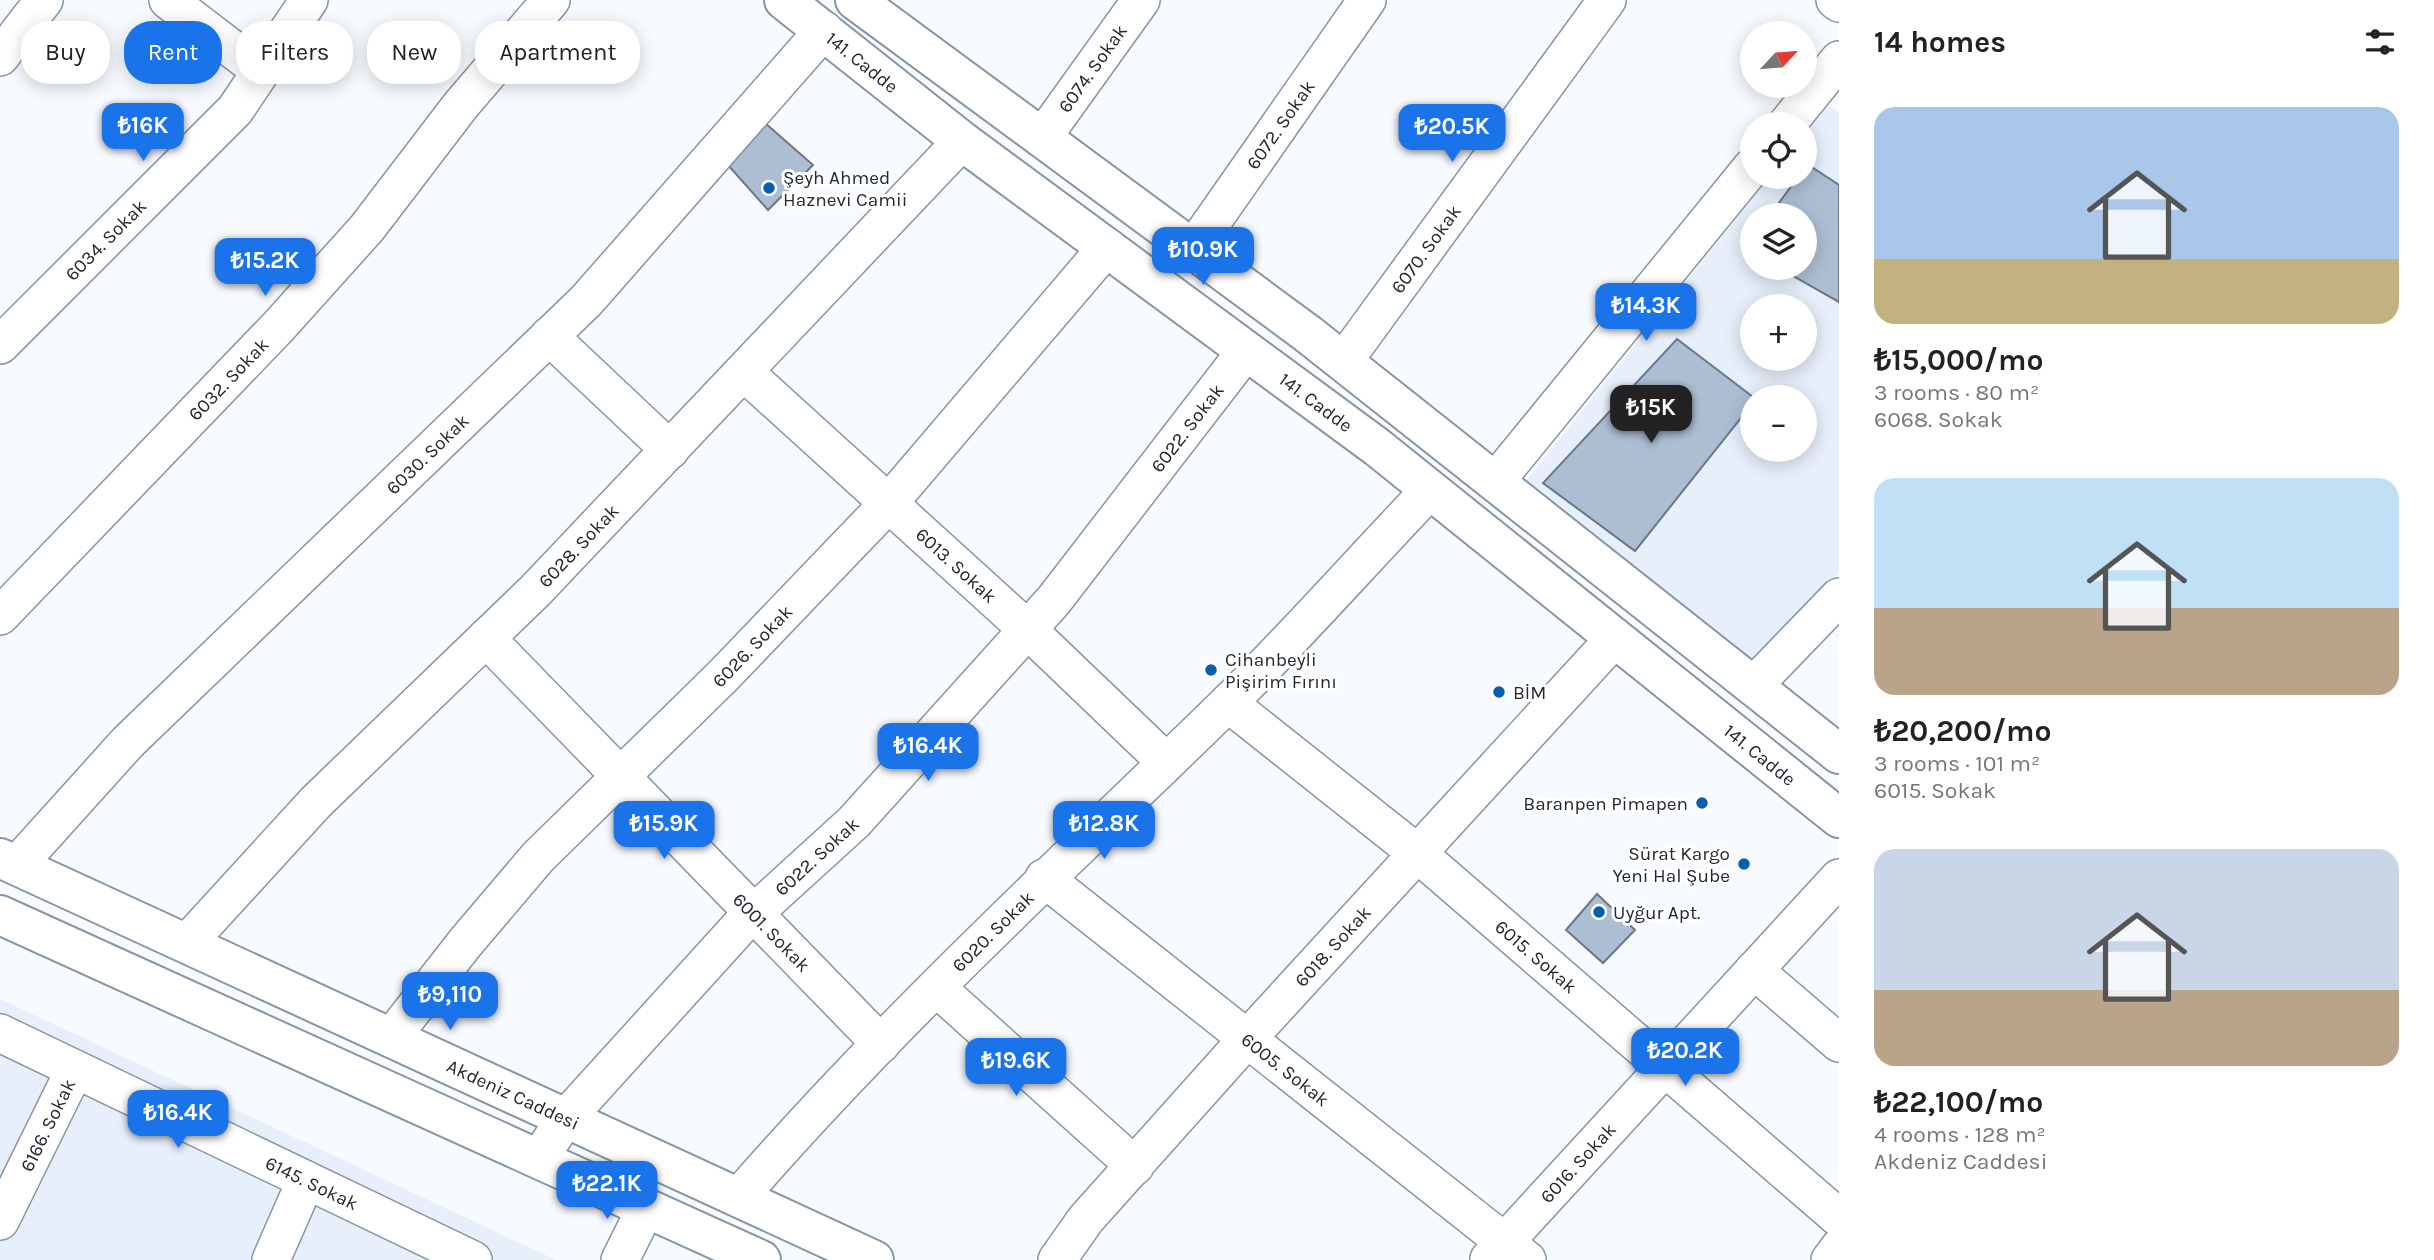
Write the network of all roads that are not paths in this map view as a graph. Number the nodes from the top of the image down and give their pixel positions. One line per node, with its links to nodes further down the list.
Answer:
1 (44, 0): 13 (street)
2 (168, 0): 12 (street)
3 (309, 0): 10 (street, 6034. Sokak)
4 (551, 0): 34 (street, 6032. Sokak)
5 (784, 0): 11 (street, 141. Cadde)
6 (855, 0): 17 (street)
7 (1141, 0): 17 (street, 6074. Sokak)
8 (1367, 0): 21 (street, 6072. Sokak)
9 (1607, 0): 27 (street, 6070. Sokak)
10 (295, 21)
11 (824, 30): 18 (street, 141. Cadde); 24 (street, 6030. Sokak)
12 (236, 52)
13 (0, 57)
14 (1839, 60): 16 (street)
15 (252, 84): 25 (street, 6034. Sokak)
16 (1797, 112)
17 (1042, 138): 21 (street)
18 (962, 141): 20 (street, 141. Cadde); 28 (street, 6028. Sokak)
19 (1740, 182): 30 (street)
20 (1107, 247): 22 (street, 141. Cadde); 32 (street, 6026. Sokak)
21 (1194, 249): 22 (street); 23 (street)
22 (1165, 290): 26 (street, 141. Cadde)
23 (1277, 311): 26 (street); 27 (street)
24 (549, 336): 29 (street); 45 (street, 6030. Sokak)
25 (0, 345)
26 (1246, 351): 31 (street, 141. Cadde); 35 (street, 6022. Sokak)
27 (1343, 362): 30 (street)
28 (744, 372): 29 (street, 6028. Sokak); 32 (street, 6013. Sokak)
29 (670, 450): 36 (street, 6028. Sokak)
30 (1495, 482): 38 (street)
31 (1430, 490): 37 (street, 141. Cadde); 39 (street, 6020. Sokak)
32 (887, 505): 35 (street, 6013. Sokak); 42 (street, 6026. Sokak)
33 (1839, 597): 38 (street)
34 (0, 616)
35 (1027, 629): 41 (street, 6013. Sokak); 48 (street, 6022. Sokak)
36 (486, 638): 42 (street, 6001. Sokak); 50 (street, 6028. Sokak)
37 (1615, 638): 43 (street, 141. Cadde); 44 (street, 6018. Sokak)
38 (1753, 685): 40 (street)
39 (1228, 703): 41 (street, 6020. Sokak); 44 (street, 6015. Sokak)
40 (1839, 754)
41 (1166, 762): 46 (street, 6020. Sokak)
42 (622, 775): 48 (street, 6001. Sokak); 54 (street, 6026. Sokak)
43 (1839, 818)
44 (1417, 853): 55 (street, 6018. Sokak); 58 (street, 6015. Sokak)
45 (8, 862): 50 (street, Akdeniz Caddesi)
46 (1044, 878): 52 (street, 6020. Sokak); 55 (street, 6005. Sokak)
47 (1839, 878): 51 (street, 6016. Sokak)
48 (754, 913): 57 (street, 6001. Sokak); 60 (street, 6022. Sokak)
49 (0, 915): 61 (street)
50 (187, 943): 54 (street, Akdeniz Caddesi)
51 (1754, 970): 56 (street); 58 (street, 6016. Sokak)
52 (937, 988): 57 (street, 6020. Sokak); 62 (street)
53 (0, 1033): 59 (street, 6145. Sokak)
54 (391, 1038): 60 (street, Akdeniz Caddesi)
55 (1247, 1039): 62 (street, 6018. Sokak); 69 (street, 6005. Sokak)
56 (1839, 1043)
57 (881, 1044): 64 (street, 6020. Sokak)
58 (1664, 1068): 66 (street, 6015. Sokak); 69 (street, 6016. Sokak)
59 (75, 1069): 63 (street, 6145. Sokak); 67 (street, 6166. Sokak)
60 (566, 1118): 61 (street, 6022. Sokak); 64 (street, Akdeniz Caddesi)
61 (539, 1158): 65 (street)
62 (1135, 1166): 75 (street, 6018. Sokak)
63 (306, 1180): 70 (street); 71 (street, 6145. Sokak)
64 (738, 1198): 74 (street, Akdeniz Caddesi)
65 (646, 1208): 72 (street); 73 (street)
66 (1839, 1218)
67 (0, 1221)
68 (1839, 1248): 76 (street)
69 (1506, 1254)
70 (271, 1260)
71 (473, 1260)
72 (620, 1260)
73 (761, 1260)
74 (874, 1260)
75 (1057, 1260)
76 (1830, 1260)

